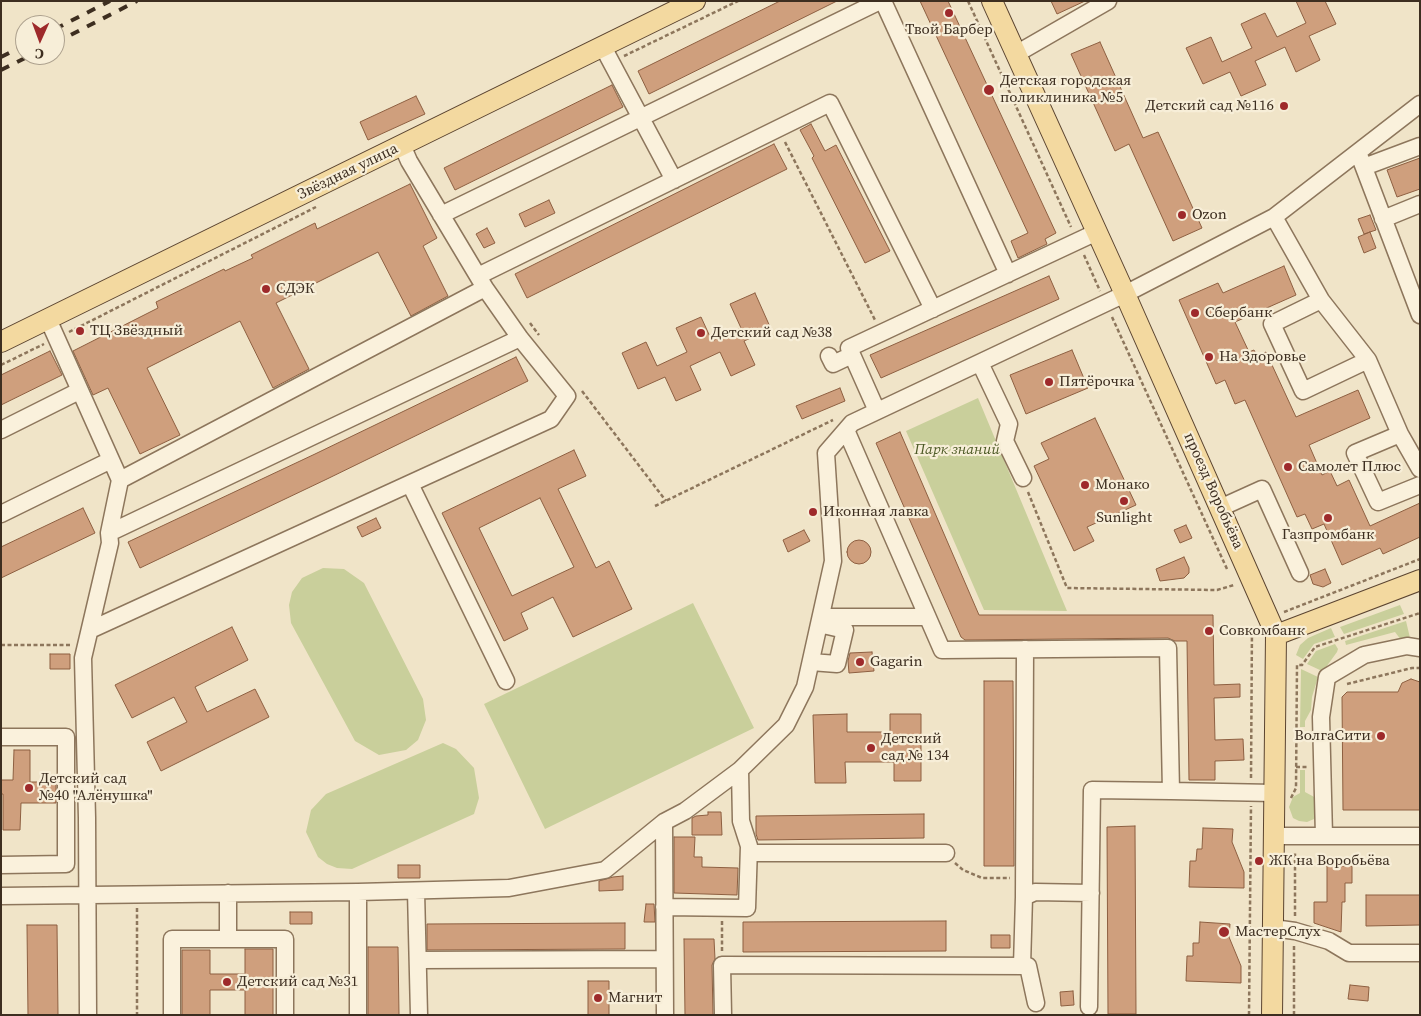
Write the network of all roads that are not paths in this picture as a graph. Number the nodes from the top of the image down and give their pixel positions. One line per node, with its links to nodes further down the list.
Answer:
1 (695, 1): 5 (main road, Звёздная улица)
2 (882, 1): 8 (street); 18 (street)
3 (992, 1): 6 (main road, проезд Воробьёва)
4 (1098, 4): 6 (street)
5 (608, 54): 8 (street); 9 (main road, Звёздная улица)
6 (1016, 54): 17 (main road, проезд Воробьёва)
7 (1420, 104): 11 (street)
8 (641, 118): 12 (street); 14 (street)
9 (402, 145): 14 (street); 24 (main road, Звёздная улица)
10 (1420, 146): 11 (street)
11 (1361, 160): 15 (street); 16 (street)
12 (674, 180): 19 (street); 22 (street)
13 (1420, 204): 16 (street)
14 (441, 215): 19 (street)
15 (1274, 218): 20 (street); 21 (street)
16 (1382, 219): 23 (street)
17 (1097, 232): 18 (street); 20 (main road, проезд Воробьёва)
18 (1008, 274): 22 (street)
19 (481, 282): 25 (street); 39 (street)
20 (1125, 294): 30 (street); 42 (main road, проезд Воробьёва)
21 (1322, 300): 29 (street); 29 (street)
22 (932, 309): 27 (street)
23 (1419, 313)
24 (48, 319): 26 (main road, Звёздная улица); 31 (street)
25 (520, 338): 40 (street); 44 (street)
26 (1, 342)
27 (852, 355): 28 (street); 32 (street)
28 (829, 356)
29 (1368, 360): 35 (street)
30 (980, 363): 32 (street); 38 (street)
31 (79, 392): 33 (street); 36 (street)
32 (877, 411): 34 (street)
33 (1, 430)
34 (846, 430): 47 (street); 48 (street)
35 (1400, 434): 37 (street); 41 (street)
36 (112, 460): 39 (street); 43 (street)
37 (1420, 469)
38 (1023, 478)
39 (120, 480): 44 (street)
40 (410, 484): 50 (street); 54 (street)
41 (1420, 485)
42 (1220, 508): 45 (street); 49 (main road, проезд Воробьёва)
43 (1, 514)
44 (109, 533): 50 (street)
45 (1300, 572)
46 (1420, 580): 49 (main road)
47 (927, 617): 48 (street); 52 (street)
48 (820, 621): 53 (street); 53 (street)
49 (1266, 626): 58 (main road, проезд Воробьёва)
50 (88, 637): 70 (street)
51 (1420, 648): 61 (street)
52 (1025, 649): 57 (street); 72 (street)
53 (811, 662): 56 (street)
54 (506, 681)
55 (1, 737): 65 (street)
56 (740, 770): 59 (street); 63 (street)
57 (1171, 791): 58 (street); 69 (street)
58 (1274, 793): 60 (main road, проезд Воробьёва)
59 (664, 822): 66 (street); 73 (street)
60 (1274, 836): 61 (street); 74 (main road, проезд Воробьёва)
61 (1324, 836): 62 (street)
62 (1420, 836)
63 (748, 853): 64 (street); 73 (street)
64 (946, 853)
65 (1, 865)
66 (416, 891): 67 (street); 78 (street)
67 (358, 892): 68 (street); 85 (street)
68 (228, 893): 70 (street); 75 (street)
69 (1091, 893): 72 (street); 81 (street)
70 (88, 895): 71 (street); 82 (street)
71 (1, 896)
72 (1024, 897): 79 (street)
73 (664, 907): 77 (street)
74 (1273, 928): 76 (street); 89 (main road, проезд Воробьёва)
75 (228, 939): 83 (street); 84 (street)
76 (1420, 953)
77 (664, 959): 78 (street); 87 (street)
78 (418, 960): 86 (street)
79 (1022, 966): 80 (street); 88 (street)
80 (1036, 1003)
81 (1089, 1007)
82 (88, 1015)
83 (172, 1015)
84 (285, 1015)
85 (358, 1015)
86 (419, 1015)
87 (665, 1015)
88 (723, 1015)
89 (1272, 1015)

